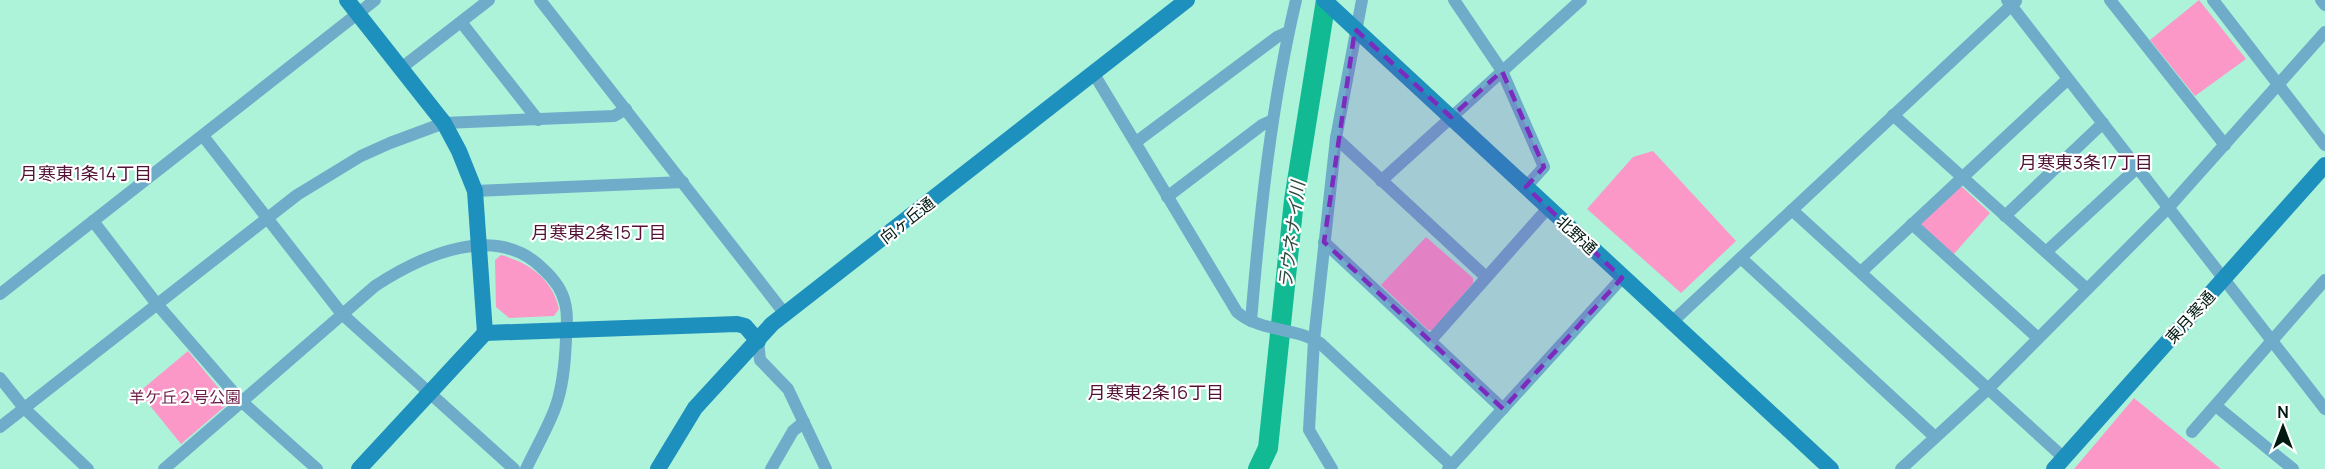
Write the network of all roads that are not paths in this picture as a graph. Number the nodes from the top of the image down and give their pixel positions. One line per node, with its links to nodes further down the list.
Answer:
1 (346, 0): 16 (street)
2 (375, 0): 16 (street)
3 (489, 0): 17 (street)
4 (540, 0): 26 (street)
5 (1187, 0): 23 (street, 向ヶ丘通)
6 (1296, 0): 19 (street)
7 (1324, 0): 18 (street, 北野通)
8 (1362, 0): 18 (street)
9 (1454, 0): 22 (street)
10 (1581, 0): 22 (street)
11 (2110, 0): 36 (street)
12 (2213, 0): 25 (street)
13 (2321, 0): 15 (street)
14 (2012, 2): 24 (street); 27 (street)
15 (2325, 5)
16 (357, 14): 21 (street); 33 (street)
17 (461, 21): 21 (street); 29 (street)
18 (1353, 27): 28 (street, 北野通); 34 (street)
19 (1288, 32): 30 (street); 35 (street)
20 (2325, 32): 25 (street)
21 (400, 69): 31 (street)
22 (1502, 71): 28 (street); 43 (street)
23 (1094, 74): 35 (street); 66 (street, 向ヶ丘通)
24 (2068, 79): 32 (street); 40 (street)
25 (2279, 84): 36 (street); 37 (street)
26 (626, 109): 29 (street); 42 (street)
27 (1893, 115): 40 (street); 48 (street)
28 (1451, 117): 41 (street); 43 (street, 北野通)
29 (538, 120): 31 (street)
30 (1273, 120): 45 (street); 67 (street)
31 (444, 123): 44 (street); 50 (street)
32 (2103, 123): 39 (street); 49 (street)
33 (203, 136): 50 (street); 51 (street)
34 (1336, 138): 41 (street); 53 (street)
35 (1136, 142): 45 (street)
36 (2225, 145): 46 (street)
37 (2325, 145)
38 (2325, 165): 60 (street, 東月寒通)
39 (2138, 167): 46 (street); 55 (street)
40 (1961, 177): 49 (street); 52 (street)
41 (1381, 181): 58 (street)
42 (683, 182): 44 (street); 66 (street)
43 (1526, 187): 47 (street, 北野通)
44 (475, 190): 54 (street)
45 (1167, 197): 67 (street)
46 (2169, 207): 60 (street); 62 (street)
47 (1548, 208): 58 (street); 59 (street, 北野通)
48 (1792, 210): 56 (street); 57 (street)
49 (2005, 216): 55 (street)
50 (268, 218): 64 (street); 65 (street)
51 (93, 221): 63 (street); 64 (street)
52 (1912, 224): 57 (street); 71 (street)
53 (1324, 242): 72 (street); 73 (street)
54 (480, 246): 65 (street); 69 (street); 70 (street)
55 (2046, 252): 62 (street)
56 (1741, 258): 68 (street); 87 (street)
57 (1861, 272): 77 (street)
58 (1486, 277): 73 (street)
59 (1622, 278): 68 (street, 北野通); 82 (street)
60 (2224, 278): 74 (street); 88 (street, 東月寒通)
61 (2325, 280): 74 (street)
62 (2087, 289): 71 (street)
63 (0, 294)
64 (156, 303): 79 (street); 81 (street)
65 (342, 314): 78 (street); 79 (street)
66 (785, 314): 75 (street, 向ヶ丘通)
67 (1251, 321): 72 (street)
68 (1671, 322): 100 (street, 北野通)
69 (567, 329): 70 (street); 75 (street); 96 (street)
70 (485, 333): 78 (street)
71 (2038, 338): 77 (street)
72 (1314, 339): 89 (street); 90 (street)
73 (1431, 340): 82 (street)
74 (2272, 340): 80 (street); 83 (street)
75 (758, 341): 84 (street); 97 (street, 向ヶ丘通)
76 (0, 378): 81 (street)
77 (1988, 389): 87 (street); 88 (street)
78 (428, 393): 94 (street); 95 (street)
79 (241, 401): 92 (street); 93 (street)
80 (2216, 406): 86 (street); 102 (street)
81 (24, 408): 85 (street); 91 (street)
82 (1503, 409): 90 (street)
83 (2325, 409)
84 (804, 422): 98 (street); 99 (street)
85 (0, 427)
86 (2192, 432)
87 (1935, 437): 101 (street)
88 (2059, 464)
89 (1326, 466)
90 (1450, 467)
91 (88, 469)
92 (164, 469)
93 (317, 469)
94 (359, 469)
95 (514, 469)
96 (526, 469)
97 (658, 469)
98 (771, 469)
99 (826, 469)
100 (1831, 469)
101 (1901, 469)
102 (2293, 469)

